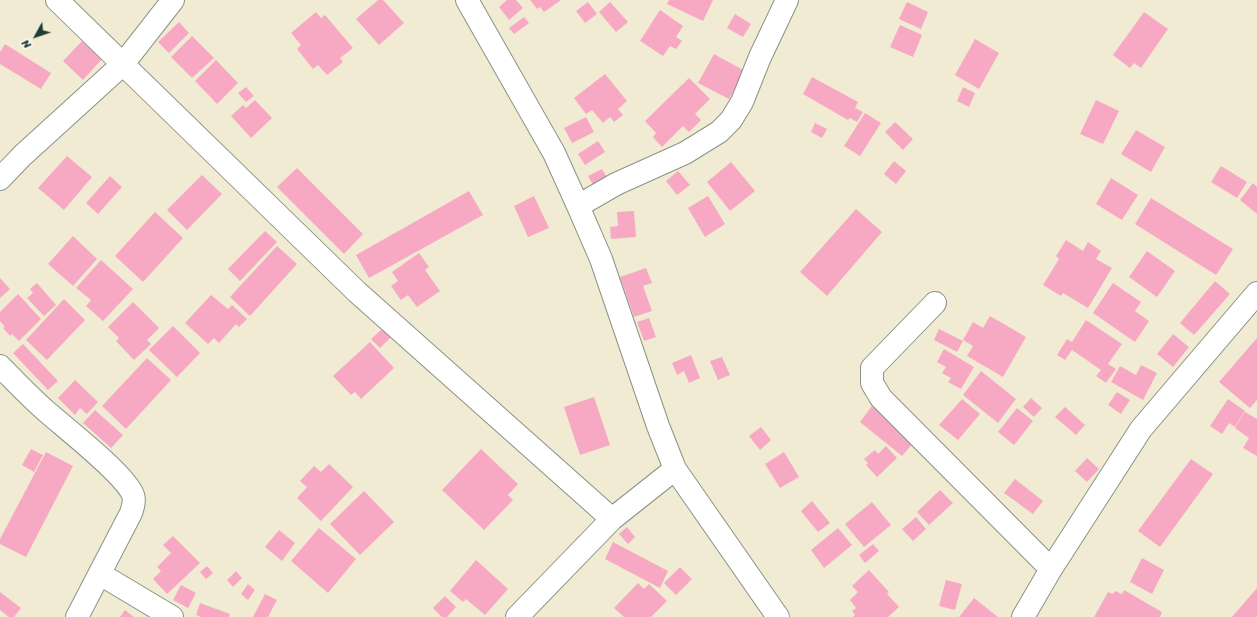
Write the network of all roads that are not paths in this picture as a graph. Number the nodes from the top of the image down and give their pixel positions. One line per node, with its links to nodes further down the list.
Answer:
1 (57, 0): 5 (street)
2 (173, 0): 5 (street)
3 (467, 0): 7 (street)
4 (787, 0): 7 (street)
5 (123, 64): 6 (street); 12 (street)
6 (0, 179)
7 (578, 206): 11 (street)
8 (1257, 293): 13 (street)
9 (935, 303): 13 (street)
10 (0, 366): 14 (street)
11 (675, 468): 12 (street); 19 (street)
12 (612, 519): 18 (street)
13 (1051, 569): 15 (street)
14 (100, 574): 16 (street); 17 (street)
15 (1028, 616)
16 (77, 617)
17 (172, 617)
18 (517, 617)
19 (778, 617)

